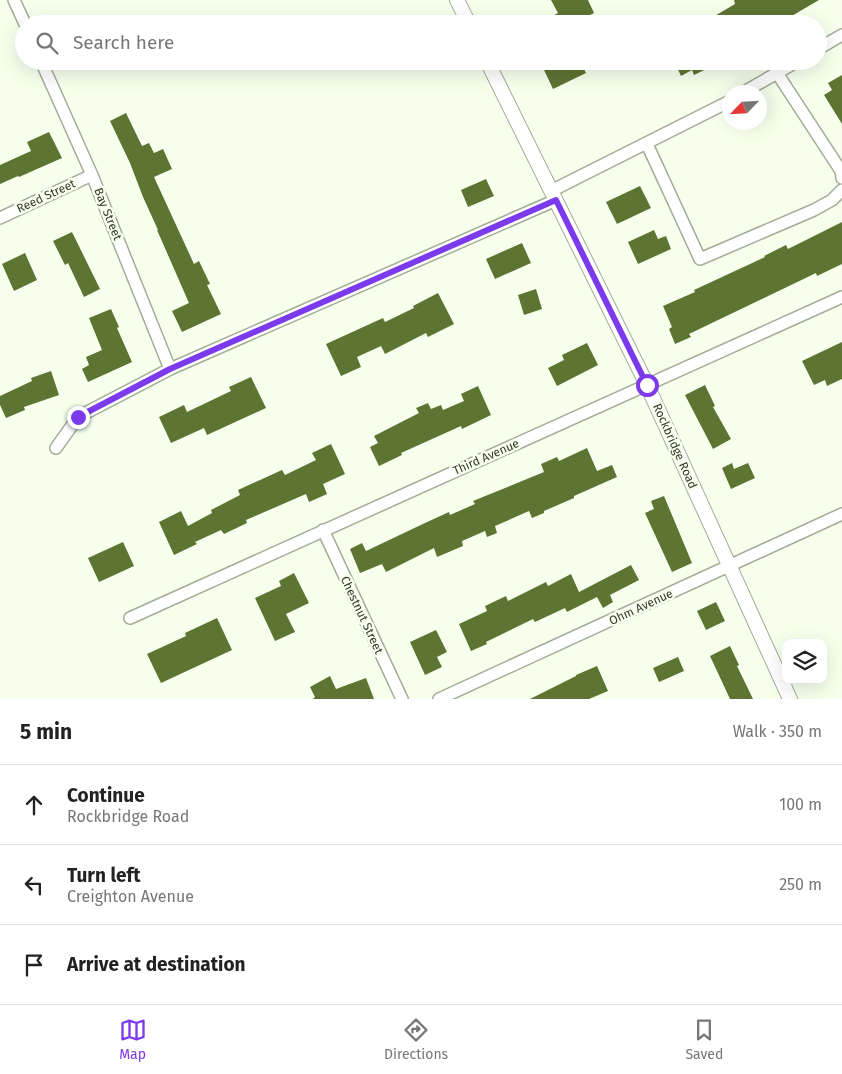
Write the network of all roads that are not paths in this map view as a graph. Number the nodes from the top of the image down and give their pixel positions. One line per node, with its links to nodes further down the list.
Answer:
1 (14, 0): 3 (street)
2 (460, 1): 4 (street)
3 (21, 15)
4 (465, 15)
5 (842, 35): 6 (street)
6 (827, 44)
7 (46, 70): 14 (street, Bay Street)
8 (491, 70): 17 (street, Rockbridge Road)
9 (783, 70): 10 (street)
10 (777, 74): 11 (street); 15 (street)
11 (757, 85)
12 (722, 105): 13 (street)
13 (647, 144): 16 (street); 17 (street)
14 (92, 175): 18 (street, Reed Street); 20 (street, Bay Street)
15 (842, 178)
16 (842, 190)
17 (554, 196): 20 (street); 21 (street, Rockbridge Road)
18 (0, 218)
19 (842, 297): 21 (street, Third Avenue)
20 (170, 369): 22 (street)
21 (647, 385): 24 (street, Third Avenue); 25 (street, Rockbridge Road)
22 (56, 448)
23 (842, 514): 25 (street, Ohm Avenue)
24 (323, 530): 26 (street, Third Avenue); 27 (street, Chestnut Street)
25 (729, 566): 28 (street, Ohm Avenue); 29 (street, Rockbridge Road)
26 (130, 618)
27 (402, 699)
28 (439, 699)
29 (790, 699)

